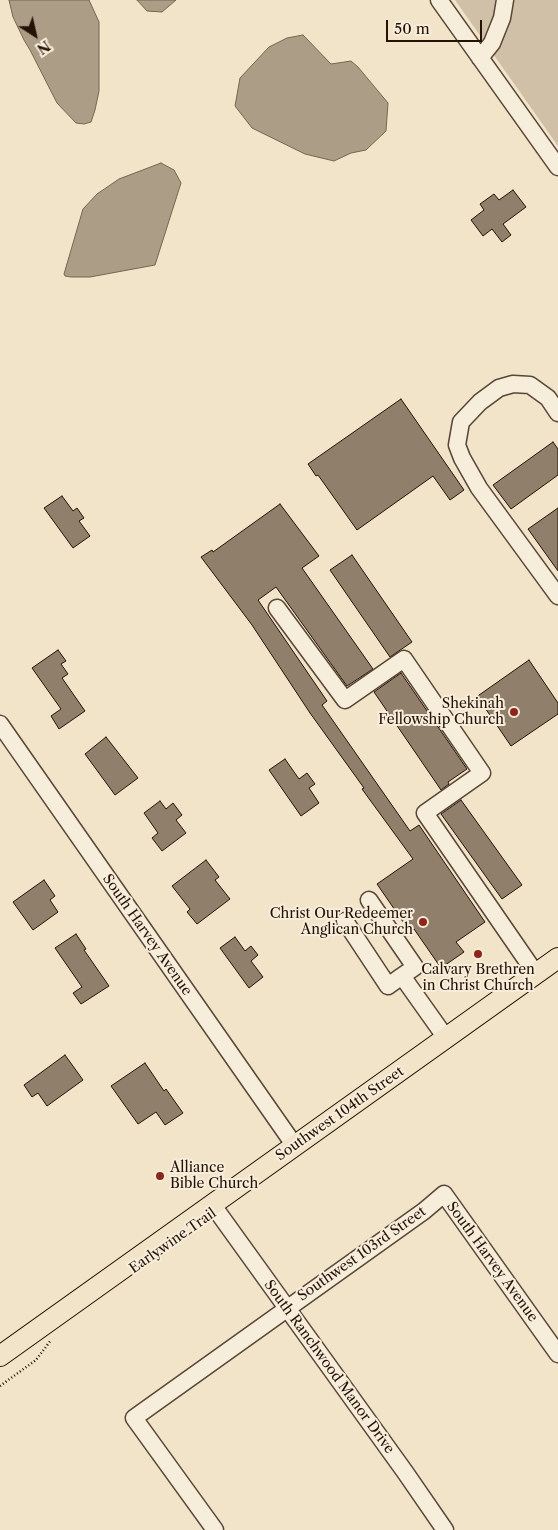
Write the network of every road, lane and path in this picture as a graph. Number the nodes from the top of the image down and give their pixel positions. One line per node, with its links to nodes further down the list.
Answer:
1 (439, 0): 3 (street)
2 (505, 0): 3 (street)
3 (480, 58): 4 (street)
4 (558, 166)
5 (558, 413): 6 (street)
6 (558, 596)
7 (277, 608): 12 (street)
8 (0, 724): 15 (street, South Harvey Avenue)
9 (369, 900): 13 (street)
10 (344, 921): 13 (street)
11 (558, 958): 12 (main road, Southwest 104th Street)
12 (536, 974): 14 (main road, Southwest 104th Street)
13 (402, 976): 14 (street)
14 (446, 1038): 15 (main road, Southwest 104th Street)
15 (295, 1146): 17 (main road, Southwest 104th Street)
16 (444, 1194): 18 (street, Southwest 103rd Street); 19 (street, South Harvey Avenue)
17 (212, 1204): 18 (street, South Ranchwood Manor Drive); 22 (main road, Southwest 104th Street)
18 (287, 1308): 24 (street, Southwest 103rd Street); 25 (street, South Ranchwood Manor Drive)
19 (553, 1335): 21 (street, South Harvey Avenue)
20 (51, 1340): 23 (path)
21 (558, 1354)
22 (0, 1356)
23 (0, 1386)
24 (215, 1530)
25 (445, 1530)

